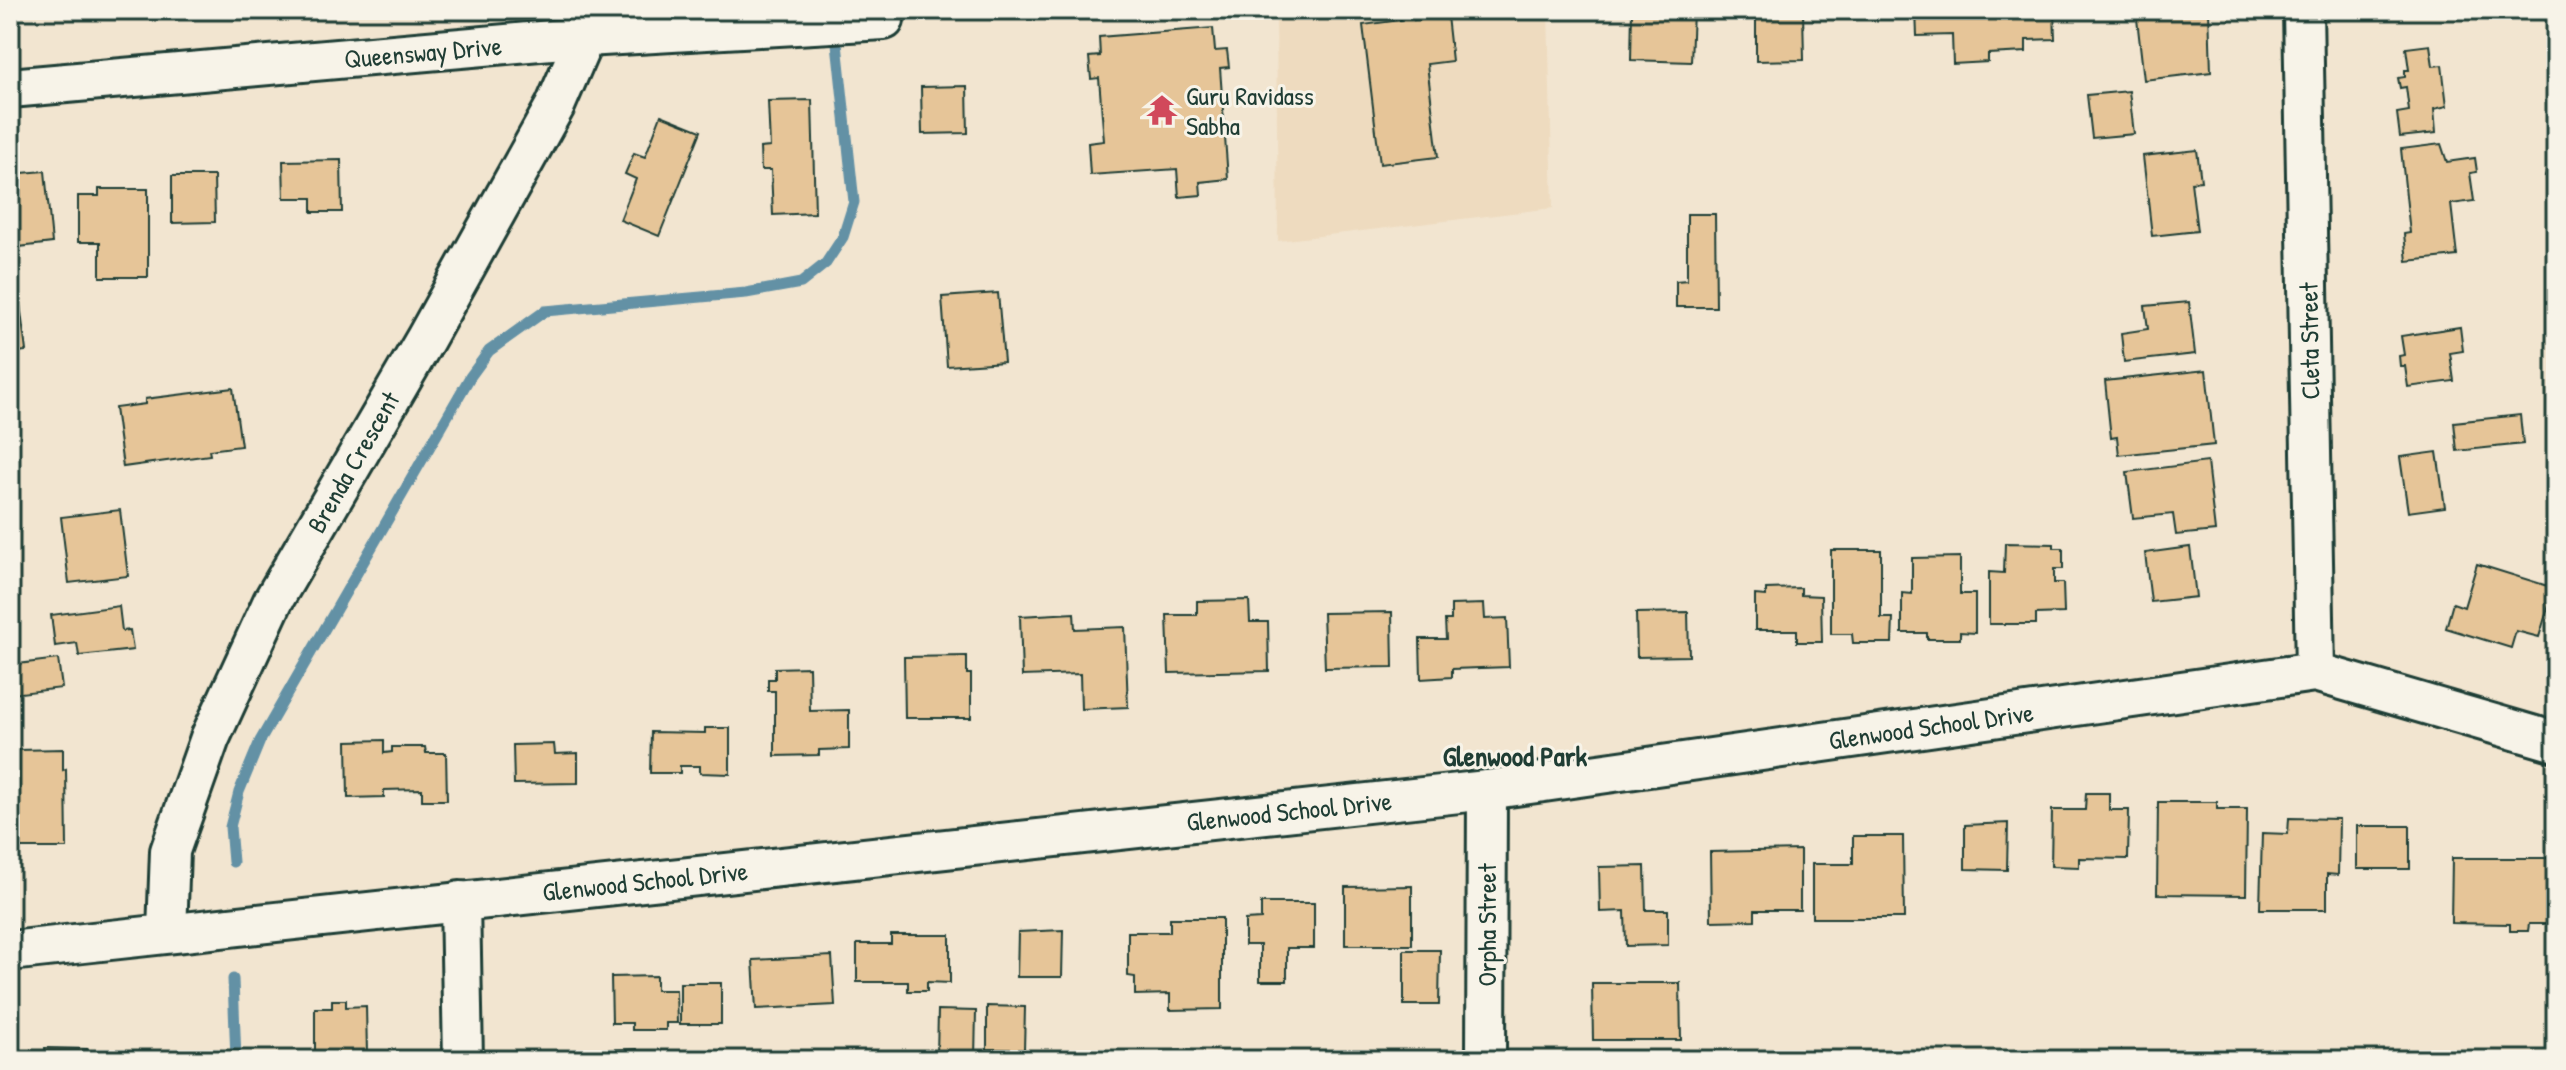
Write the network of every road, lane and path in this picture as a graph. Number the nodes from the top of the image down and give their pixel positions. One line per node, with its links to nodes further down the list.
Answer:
1 (2303, 10): 5 (street, Cleta Street)
2 (884, 20): 3 (street, Queensway Drive)
3 (587, 23): 4 (street, Queensway Drive); 9 (street, Brenda Crescent)
4 (10, 88)
5 (2315, 672): 6 (street, Glenwood School Drive); 7 (street, Glenwood School Drive)
6 (2556, 742)
7 (1487, 790): 8 (street, Glenwood School Drive); 12 (street, Orpha Street)
8 (460, 901): 9 (street, Glenwood School Drive); 11 (street)
9 (167, 932): 10 (street, Glenwood School Drive)
10 (10, 951)
11 (463, 1060)
12 (1486, 1060)

